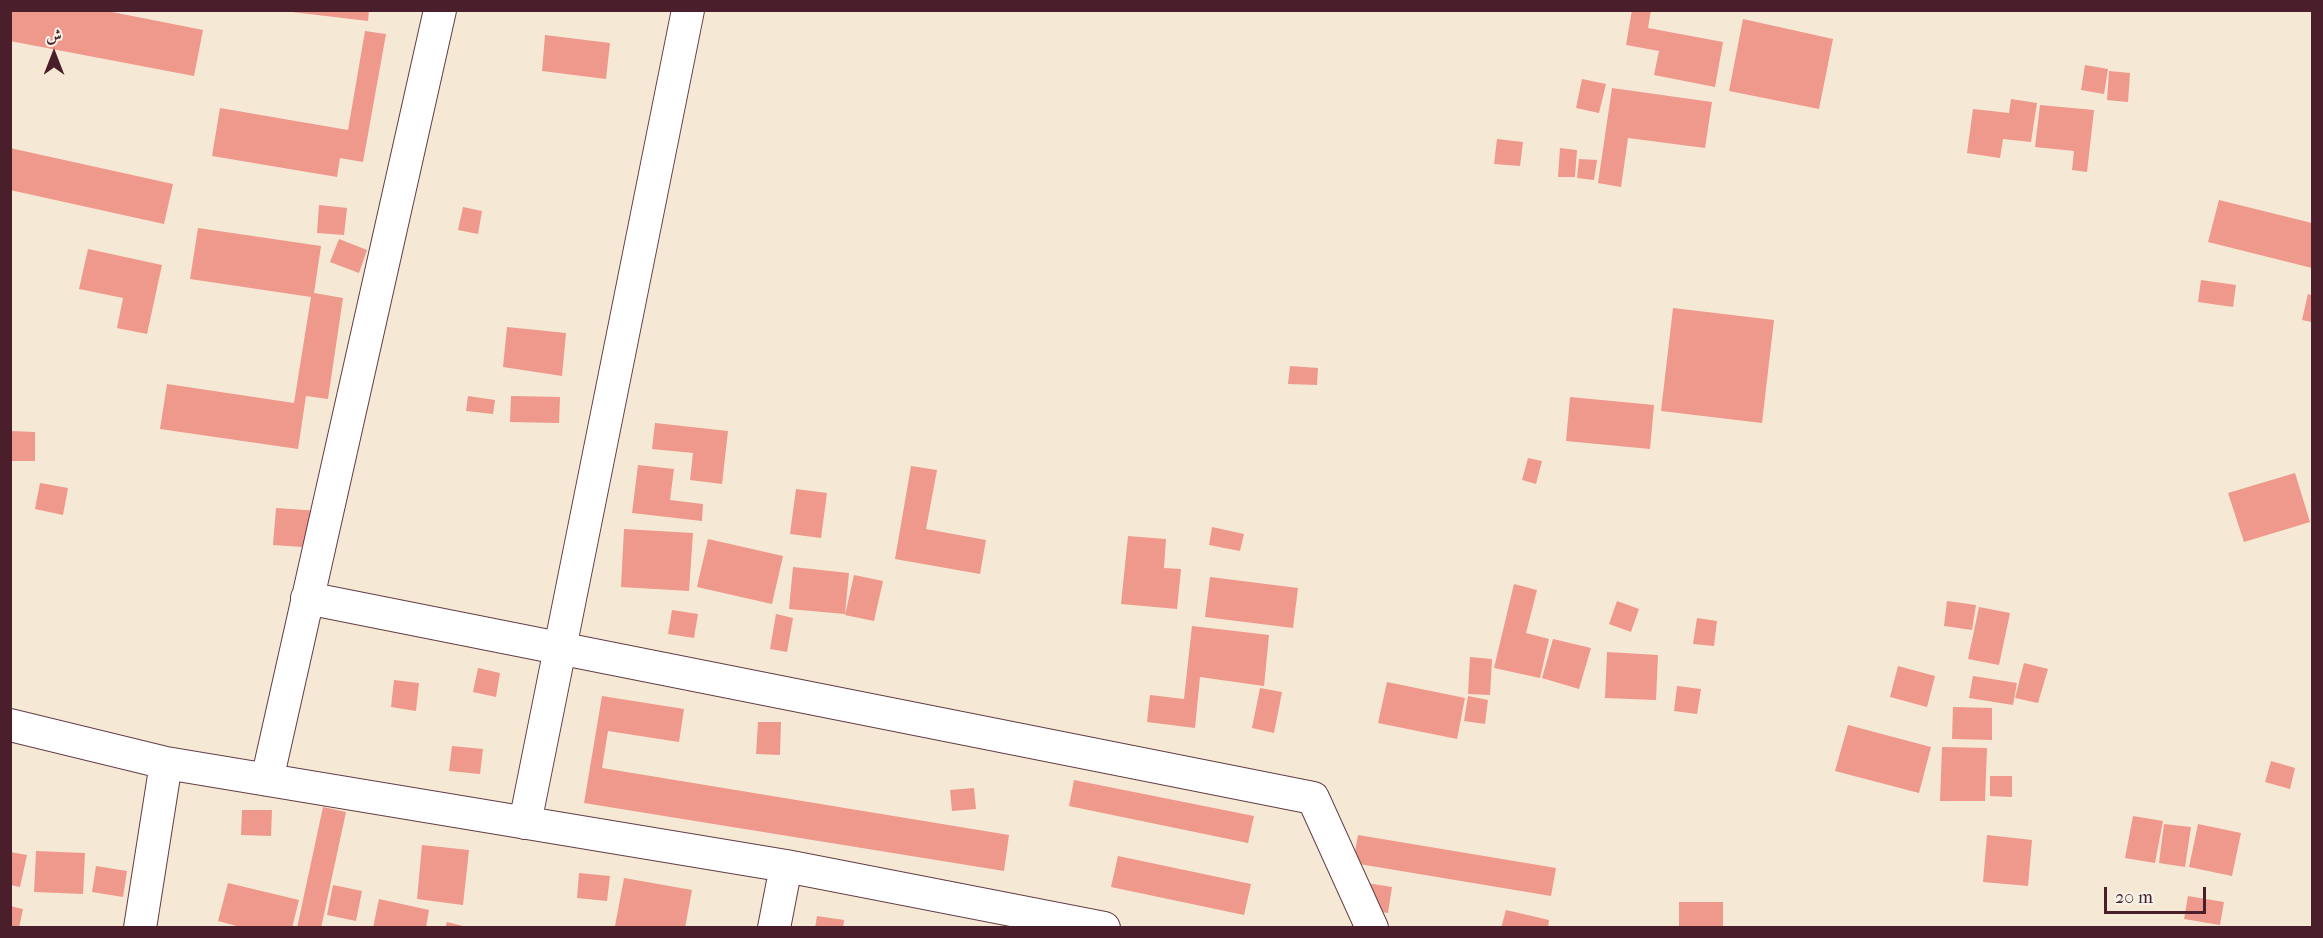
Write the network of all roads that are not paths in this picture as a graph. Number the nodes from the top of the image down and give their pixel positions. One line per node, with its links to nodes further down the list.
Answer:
1 (440, 10): 3 (street)
2 (688, 10): 4 (street)
3 (307, 598): 4 (street); 7 (street)
4 (560, 648): 8 (street); 13 (street)
5 (10, 725): 6 (street)
6 (166, 763): 7 (street); 10 (street)
7 (267, 780): 8 (street)
8 (525, 823): 9 (street)
9 (786, 866): 11 (street); 12 (street)
10 (140, 927)
11 (774, 927)
12 (1104, 927)
13 (1372, 927)

